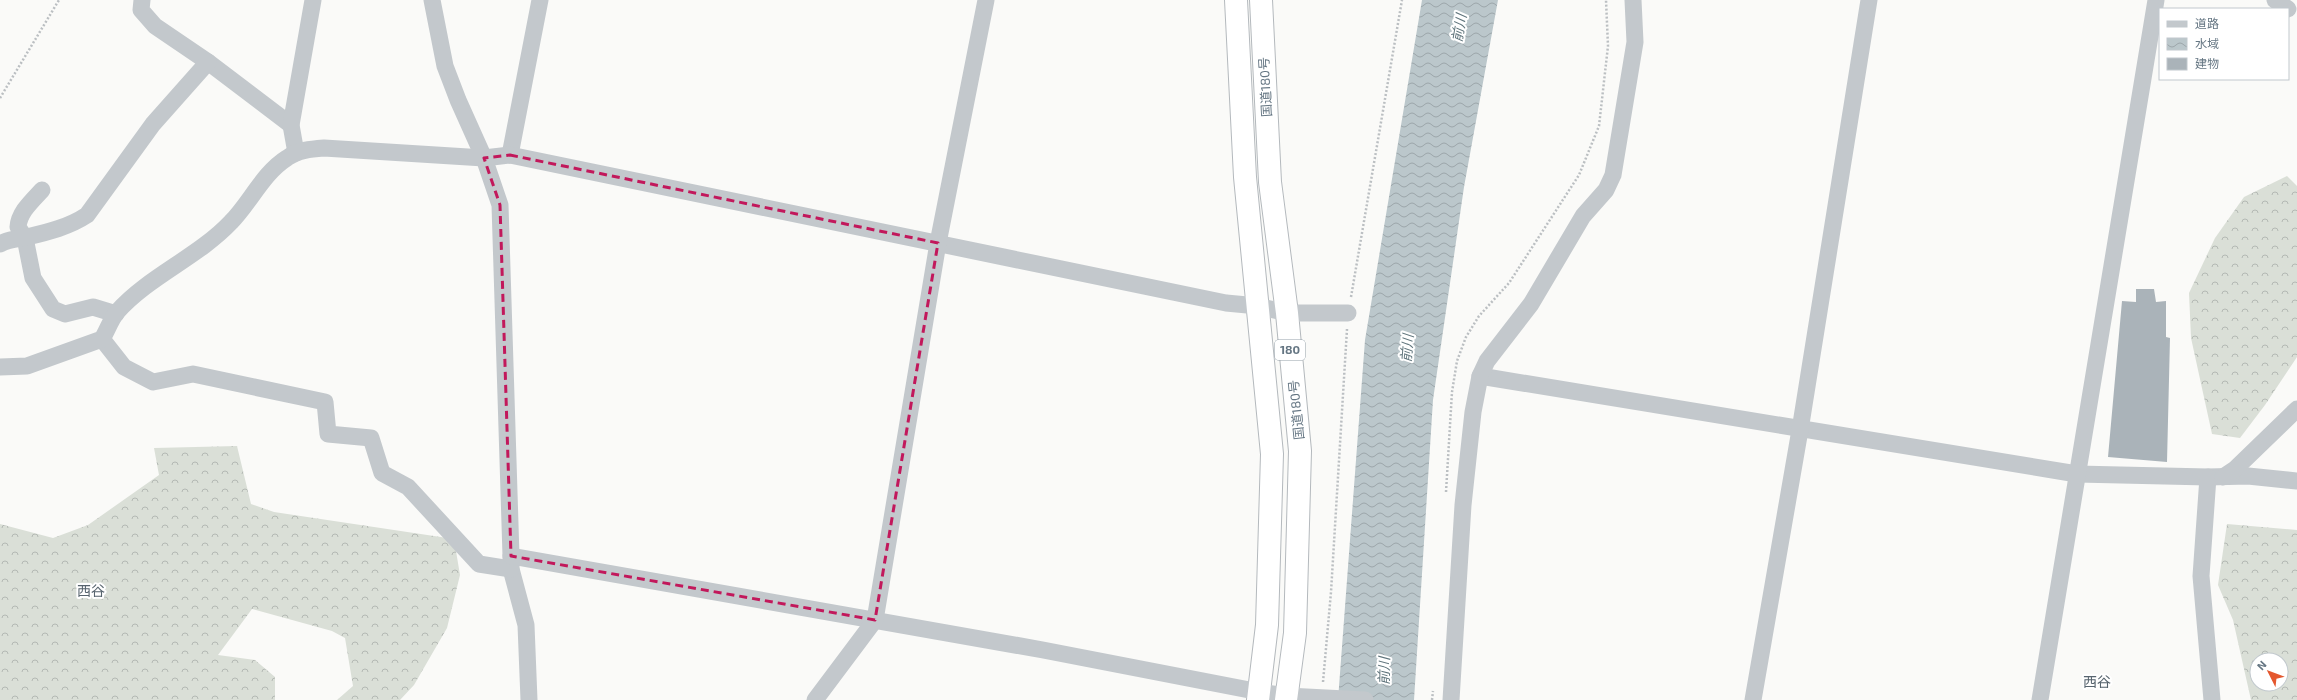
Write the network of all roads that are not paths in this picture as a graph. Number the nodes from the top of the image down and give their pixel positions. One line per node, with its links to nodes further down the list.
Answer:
1 (142, 0): 15 (street)
2 (313, 0): 16 (street)
3 (432, 0): 19 (street)
4 (540, 0): 18 (street)
5 (986, 0): 22 (street)
6 (1236, 0): 24 (highway, 国道180号 / 180)
7 (1261, 0): 25 (highway, 国道180号 / 180)
8 (1633, 0): 30 (street)
9 (1869, 0): 32 (street)
10 (2156, 0): 33 (street)
11 (2275, 0): 12 (street)
12 (2287, 8)
13 (2289, 10): 14 (street)
14 (2297, 16)
15 (208, 62): 16 (street); 21 (street)
16 (291, 125): 17 (street)
17 (296, 153): 19 (street); 27 (street)
18 (510, 155): 19 (street); 22 (street)
19 (484, 158): 36 (street)
20 (42, 190): 21 (street)
21 (25, 238): 23 (street); 27 (street)
22 (938, 243): 24 (street); 37 (street)
23 (0, 244)
24 (1258, 306): 25 (street); 38 (highway, 国道180号 / 180)
25 (1287, 313): 26 (street); 39 (highway, 国道180号 / 180)
26 (1348, 313)
27 (116, 314): 28 (street)
28 (102, 339): 29 (street); 36 (street)
29 (0, 367)
30 (1480, 376): 32 (street); 43 (street)
31 (2297, 409): 34 (street)
32 (1800, 430): 33 (street); 44 (street)
33 (2077, 474): 34 (street); 45 (street)
34 (2215, 477): 35 (street); 46 (street)
35 (2297, 481)
36 (511, 563): 37 (street); 40 (street)
37 (875, 620): 38 (street); 41 (street)
38 (1259, 696): 39 (street)
39 (1286, 698): 42 (street)
40 (529, 700)
41 (815, 700)
42 (1365, 700)
43 (1450, 700)
44 (1753, 700)
45 (2040, 700)
46 (2212, 700)

